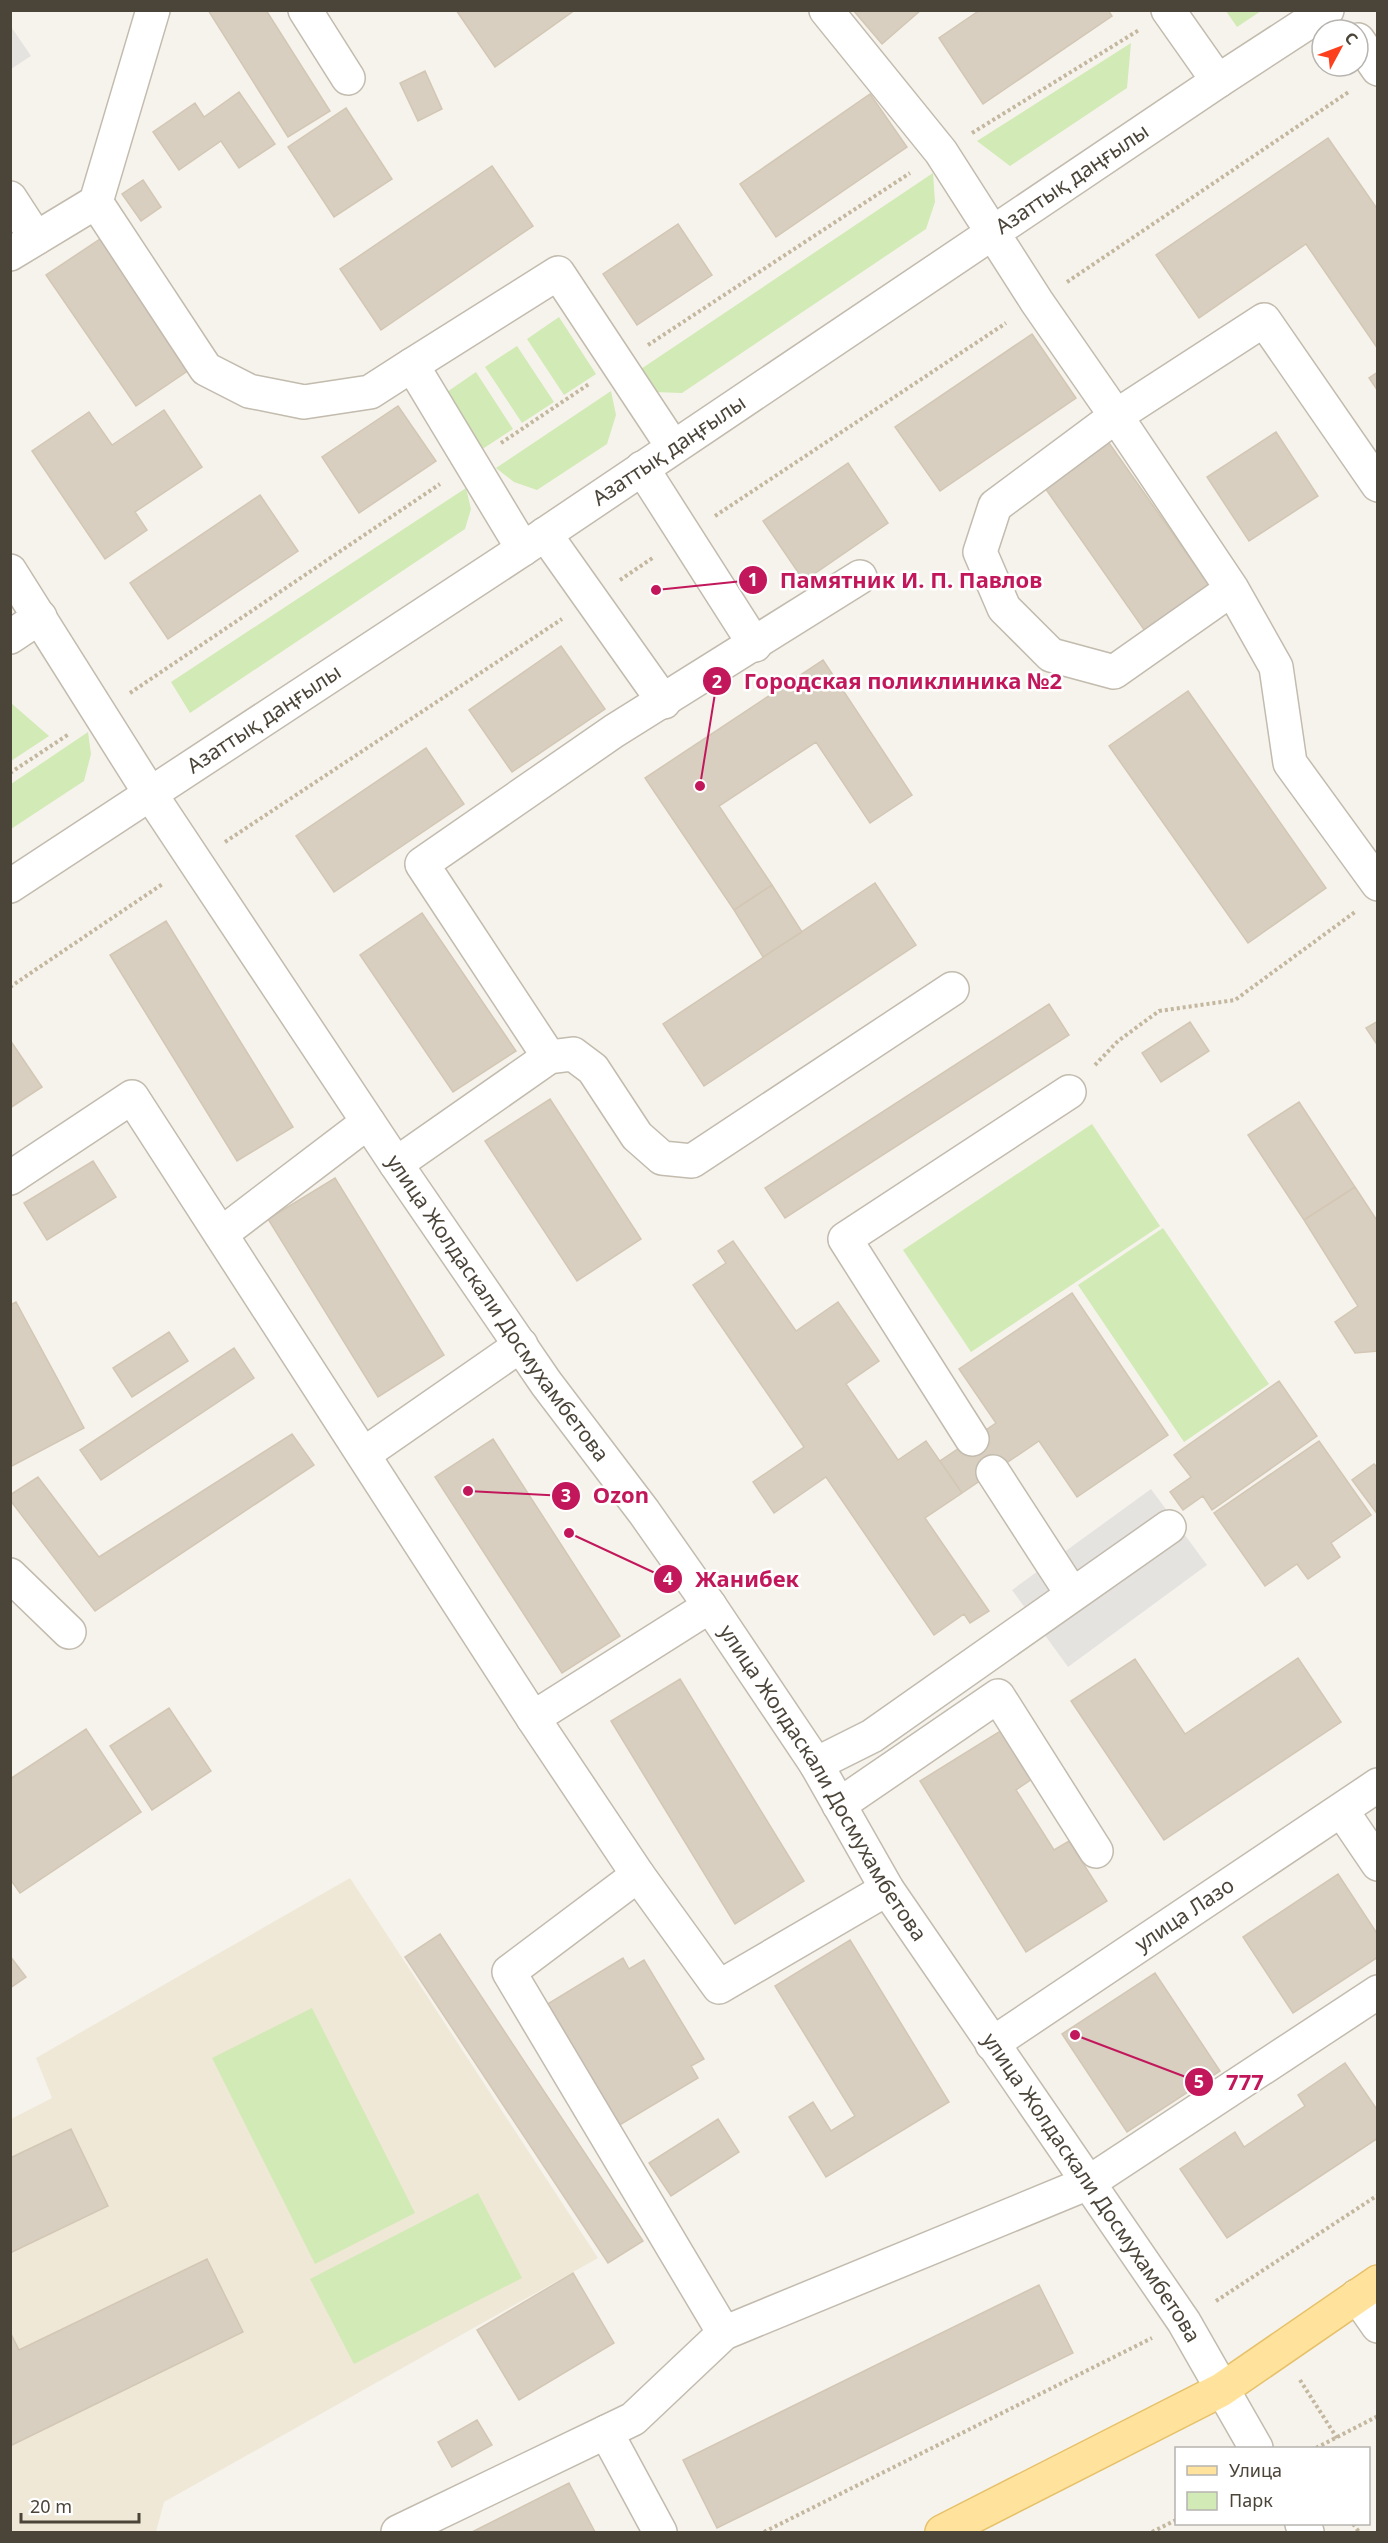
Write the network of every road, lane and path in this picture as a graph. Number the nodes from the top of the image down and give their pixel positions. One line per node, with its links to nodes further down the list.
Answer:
1 (153, 10): 9 (street)
2 (305, 10): 6 (street)
3 (826, 10): 10 (street)
4 (1167, 10): 7 (street)
5 (1327, 10): 7 (street, Азаттық даңғылы)
6 (348, 78)
7 (1218, 81): 10 (street, Азаттық даңғылы)
8 (10, 198): 11 (street)
9 (96, 202): 11 (street); 12 (street)
10 (992, 233): 13 (street); 14 (street, Азаттық даңғылы)
11 (23, 246)
12 (412, 365): 14 (street); 17 (street)
13 (1116, 417): 16 (street); 20 (street); 20 (street)
14 (673, 447): 15 (street, Азаттық даңғылы)
15 (642, 468): 17 (street, Азаттық даңғылы); 23 (street)
16 (1377, 485)
17 (534, 541): 24 (street); 25 (street, Азаттық даңғылы)
18 (10, 571): 21 (street, улица Жолдаскали Досмухамбетова)
19 (860, 578): 23 (street)
20 (1232, 589): 27 (street)
21 (40, 617): 22 (street); 25 (street, улица Жолдаскали Досмухамбетова)
22 (10, 637)
23 (755, 645): 24 (street)
24 (664, 702): 30 (street)
25 (151, 795): 26 (street, Азаттық даңғылы); 32 (street, улица Жолдаскали Досмухамбетова)
26 (10, 886)
27 (1368, 897): 29 (path)
28 (952, 989): 30 (street)
29 (1118, 1041)
30 (549, 1057): 33 (street)
31 (1069, 1092): 37 (street)
32 (368, 1122): 33 (street, улица Жолдаскали Досмухамбетова); 35 (street)
33 (396, 1164): 36 (street, улица Жолдаскали Досмухамбетова)
34 (10, 1178): 35 (street)
35 (220, 1234): 38 (street)
36 (521, 1345): 38 (street); 43 (street, улица Жолдаскали Досмухамбетова)
37 (972, 1439)
38 (364, 1454): 45 (street)
39 (993, 1472): 42 (street)
40 (1169, 1527): 42 (street)
41 (10, 1575): 44 (street)
42 (1072, 1594): 46 (street)
43 (710, 1606): 45 (street); 46 (street, улица Жолдаскали Досмухамбетова)
44 (69, 1632)
45 (533, 1718): 52 (street)
46 (816, 1764): 48 (street, улица Жолдаскали Досмухамбетова)
47 (1377, 1785): 49 (street, улица Лазо)
48 (839, 1805): 50 (street); 53 (street, улица Жолдаскали Досмухамбетова)
49 (1342, 1810): 51 (street); 55 (street, улица Лазо)
50 (1096, 1851)
51 (1377, 1864)
52 (638, 1875): 53 (street); 61 (street)
53 (887, 1888): 55 (street, улица Жолдаскали Досмухамбетова)
54 (1377, 1992): 56 (street)
55 (992, 2044): 56 (street, улица Жолдаскали Досмухамбетова)
56 (1088, 2182): 59 (street, улица Жолдаскали Досмухамбетова); 61 (street)
57 (1377, 2194): 59 (path)
58 (1367, 2289): 60 (street); 62 (main road)
59 (1184, 2322): 63 (street, улица Жолдаскали Досмухамбетова); 72 (path)
60 (1377, 2326)
61 (724, 2333): 65 (street)
62 (1279, 2349): 63 (main road); 66 (path)
63 (1221, 2390): 67 (street, улица Жолдаскали Досмухамбетова); 73 (main road)
64 (1377, 2416): 66 (path)
65 (606, 2432): 70 (street); 71 (street)
66 (1337, 2438): 68 (path)
67 (1255, 2447)
68 (1318, 2447)
69 (1175, 2520): 74 (path)
70 (398, 2532)
71 (660, 2532)
72 (764, 2532)
73 (942, 2532)
74 (1152, 2532)

